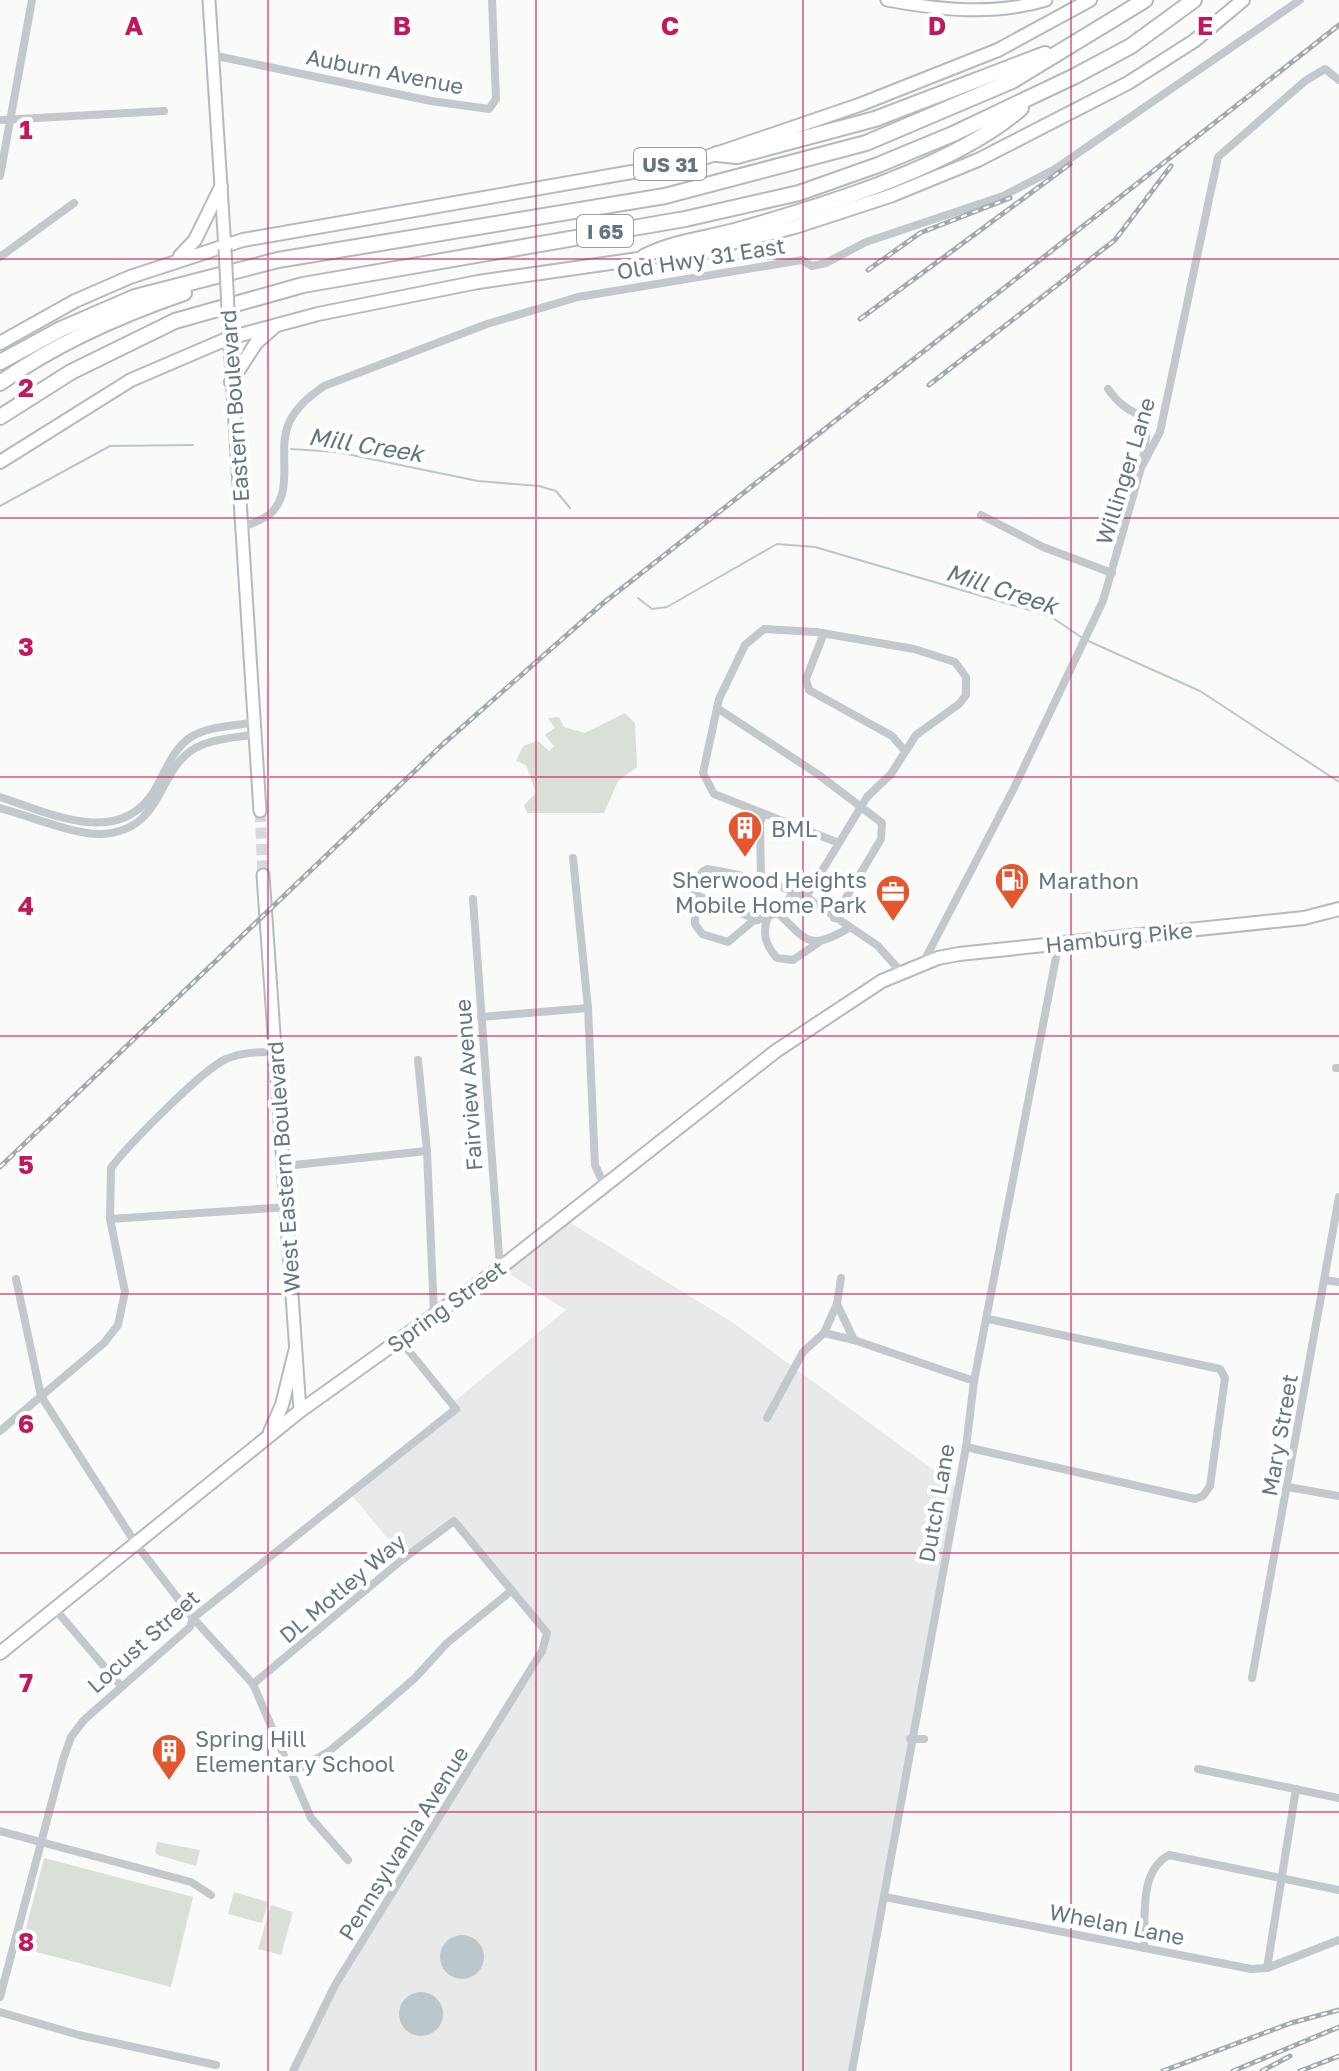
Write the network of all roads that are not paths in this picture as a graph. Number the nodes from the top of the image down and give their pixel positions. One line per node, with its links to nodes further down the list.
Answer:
1 (32, 0): 17 (street)
2 (209, 0): 13 (main road, Eastern Boulevard)
3 (492, 0): 13 (street, Auburn Avenue)
4 (887, 0): 11 (main road)
5 (1046, 0): 11 (main road)
6 (1090, 0): 18 (main road, US 31)
7 (1145, 0): 12 (highway, I 65)
8 (1194, 0): 15 (highway, I 65)
9 (1243, 0): 24 (main road)
10 (1300, 0): 38 (street, Old Hwy 31 East)
11 (920, 3)
12 (1079, 41): 18 (highway); 25 (highway, I 65)
13 (212, 55): 20 (main road, Eastern Boulevard)
14 (1339, 80): 36 (street, Willinger Lane)
15 (1032, 98): 24 (highway); 34 (highway, I 65)
16 (164, 111): 17 (street)
17 (5, 121): 19 (street)
18 (717, 154): 22 (main road, US 31)
19 (0, 176)
20 (221, 187): 22 (main road, Eastern Boulevard); 26 (main road)
21 (74, 203): 23 (street)
22 (225, 247): 26 (main road, US 31); 28 (main road, Eastern Boulevard, bridge)
23 (0, 257)
24 (644, 257): 27 (main road)
25 (278, 260): 30 (highway); 32 (highway, I 65)
26 (173, 261): 29 (main road, US 31)
27 (278, 324): 28 (main road); 31 (main road)
28 (229, 333): 31 (main road, Eastern Boulevard); 35 (main road)
29 (0, 343)
30 (0, 362)
31 (231, 382): 38 (main road, Eastern Boulevard)
32 (0, 383)
33 (1108, 389): 36 (street)
34 (0, 417)
35 (0, 462)
36 (1141, 468): 39 (street, Willinger Lane)
37 (981, 515): 39 (street)
38 (242, 528): 42 (main road, Eastern Boulevard)
39 (1112, 573): 64 (street, Willinger Lane)
40 (824, 633): 41 (street); 43 (street); 43 (street)
41 (717, 708): 45 (street); 48 (street)
42 (257, 728): 44 (street); 46 (street); 47 (main road, Eastern Boulevard)
43 (905, 751): 45 (street)
44 (0, 797)
45 (861, 805): 49 (street); 59 (street)
46 (0, 808)
47 (260, 811)
48 (764, 814): 49 (street); 52 (street)
49 (839, 843): 55 (street)
50 (573, 858): 66 (street)
51 (263, 875): 68 (main road, West Eastern Boulevard)
52 (761, 879): 53 (street); 54 (street)
53 (794, 892): 55 (street); 58 (street)
54 (696, 895): 60 (street); 60 (street)
55 (806, 897): 59 (street)
56 (473, 899): 67 (street, Fairview Avenue)
57 (1339, 909): 62 (main road, Hamburg Pike)
58 (773, 914): 60 (street); 63 (street); 63 (street)
59 (834, 918): 61 (street)
60 (758, 920)
61 (849, 928): 63 (street); 65 (street)
62 (1059, 942): 64 (main road, Hamburg Pike); 83 (street, Dutch Lane)
63 (818, 943)
64 (923, 963): 65 (main road, Hamburg Pike)
65 (901, 972): 72 (main road, Spring Street)
66 (588, 1008): 67 (street); 72 (street)
67 (481, 1017): 76 (street, Fairview Avenue)
68 (275, 1052): 71 (main road, West Eastern Boulevard); 75 (street)
69 (418, 1060): 70 (street)
70 (427, 1151): 71 (street); 82 (street)
71 (285, 1166): 74 (main road, West Eastern Boulevard)
72 (605, 1187): 76 (main road, Spring Street)
73 (1339, 1197): 79 (street, Mary Street)
74 (288, 1207): 75 (street); 87 (main road, West Eastern Boulevard)
75 (110, 1219): 89 (street)
76 (500, 1268): 82 (main road, Spring Street)
77 (841, 1278): 81 (street)
78 (16, 1279): 89 (street)
79 (1324, 1280): 80 (street); 95 (street, Mary Street)
80 (1339, 1282)
81 (837, 1304): 84 (street); 86 (street)
82 (434, 1315): 85 (main road, Spring Street)
83 (988, 1319): 88 (street, Dutch Lane); 94 (street)
84 (824, 1333): 86 (street); 91 (street)
85 (400, 1340): 90 (main road, Spring Street); 100 (street, Locust Street)
86 (854, 1340): 88 (street)
87 (295, 1352): 90 (main road, West Eastern Boulevard); 93 (main road)
88 (974, 1381): 94 (street, Dutch Lane)
89 (41, 1396): 92 (street); 97 (street)
90 (300, 1411): 93 (main road, Spring Street)
91 (767, 1418)
92 (0, 1431)
93 (267, 1438): 97 (main road, Spring Street)
94 (966, 1447): 105 (street, Dutch Lane)
95 (1288, 1487): 96 (street); 102 (street, Mary Street)
96 (1339, 1496)
97 (136, 1544): 99 (main road, Spring Street); 100 (street)
98 (511, 1591): 103 (street, DL Motley Way); 108 (street); 124 (street, Pennsylvania Avenue)
99 (55, 1609): 101 (main road, Spring Street); 104 (street)
100 (193, 1618): 103 (street); 104 (street, Locust Street)
101 (0, 1653)
102 (1252, 1678)
103 (253, 1684): 108 (street)
104 (120, 1685): 112 (street, Locust Street)
105 (910, 1739): 106 (street); 117 (street, Dutch Lane)
106 (924, 1739)
107 (1198, 1769): 109 (street)
108 (292, 1773): 113 (street)
109 (1296, 1789): 110 (street); 114 (street)
110 (1339, 1798)
111 (0, 1831): 112 (street)
112 (40, 1841): 116 (street); 121 (street, Locust Street)
113 (348, 1860)
114 (1279, 1880): 115 (street); 119 (street); 120 (street)
115 (1339, 1890)
116 (211, 1895)
117 (885, 1897): 119 (street, Whelan Lane); 125 (street, Dutch Lane)
118 (1339, 1940): 120 (street, Whelan Lane)
119 (1144, 1948): 120 (street, Whelan Lane)
120 (1267, 1968)
121 (0, 1997)
122 (0, 2012): 123 (street)
123 (216, 2065)
124 (293, 2071)
125 (852, 2071)

